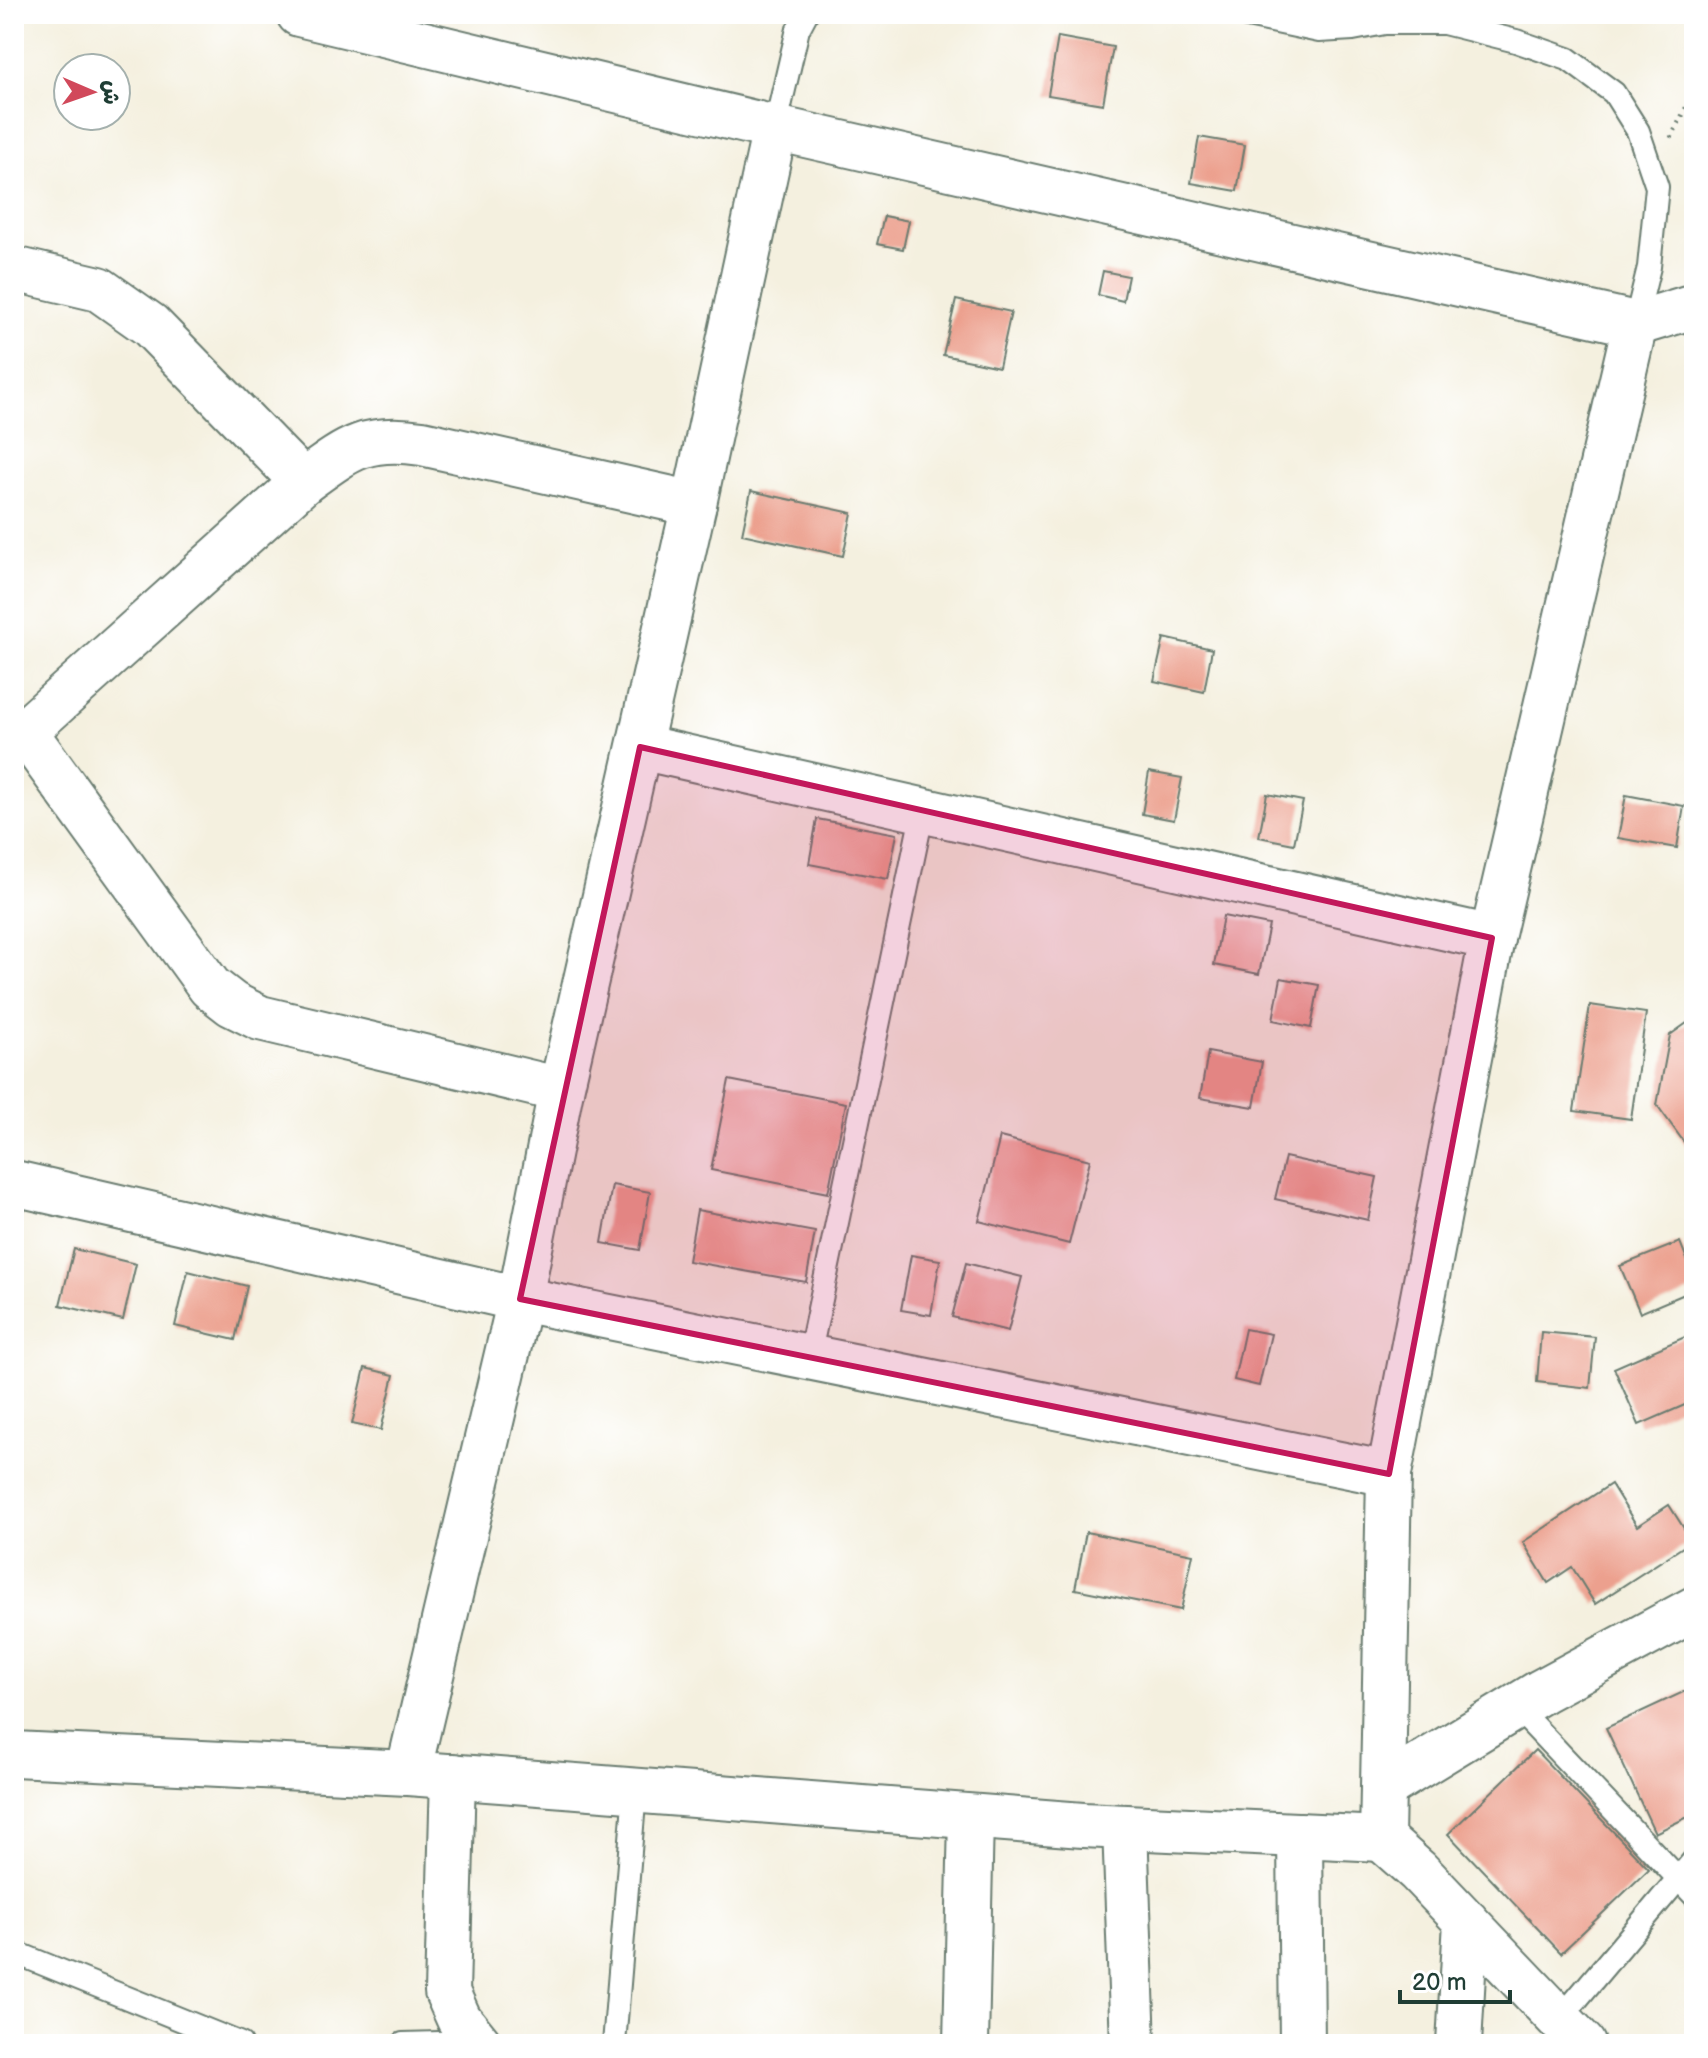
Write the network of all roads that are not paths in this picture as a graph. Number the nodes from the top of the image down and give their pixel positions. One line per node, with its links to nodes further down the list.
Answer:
1 (299, 14): 4 (street)
2 (806, 14): 4 (lane)
3 (1238, 14): 7 (lane)
4 (775, 128): 7 (street); 9 (street)
5 (14, 269): 8 (street)
6 (1694, 306): 7 (street)
7 (1635, 324): 13 (street)
8 (303, 482): 9 (street); 10 (street)
9 (694, 504): 11 (street)
10 (19, 737): 14 (street)
11 (640, 747): 12 (street); 14 (street)
12 (923, 810): 13 (street); 17 (lane)
13 (1492, 938): 18 (street)
14 (561, 1090): 16 (street)
15 (14, 1183): 16 (street)
16 (520, 1299): 17 (street); 22 (street)
17 (809, 1357): 18 (street)
18 (1389, 1474): 24 (street)
19 (1694, 1609): 20 (street)
20 (1515, 1706): 24 (street); 31 (lane)
21 (14, 1754): 22 (street)
22 (408, 1773): 23 (street)
23 (453, 1776): 25 (street); 35 (street)
24 (1383, 1788): 29 (street)
25 (635, 1791): 26 (street); 38 (lane)
26 (971, 1817): 27 (street); 39 (street)
27 (1125, 1827): 28 (street); 40 (street)
28 (1300, 1835): 29 (street); 41 (street)
29 (1382, 1839): 32 (street)
30 (1694, 1860): 31 (lane)
31 (1686, 1887): 34 (lane)
32 (1466, 1921): 34 (street); 42 (street)
33 (14, 1952): 36 (lane)
34 (1572, 2032)
35 (478, 2043): 37 (lane)
36 (241, 2044)
37 (403, 2044)
38 (614, 2044)
39 (966, 2044)
40 (1133, 2044)
41 (1302, 2044)
42 (1459, 2044)

